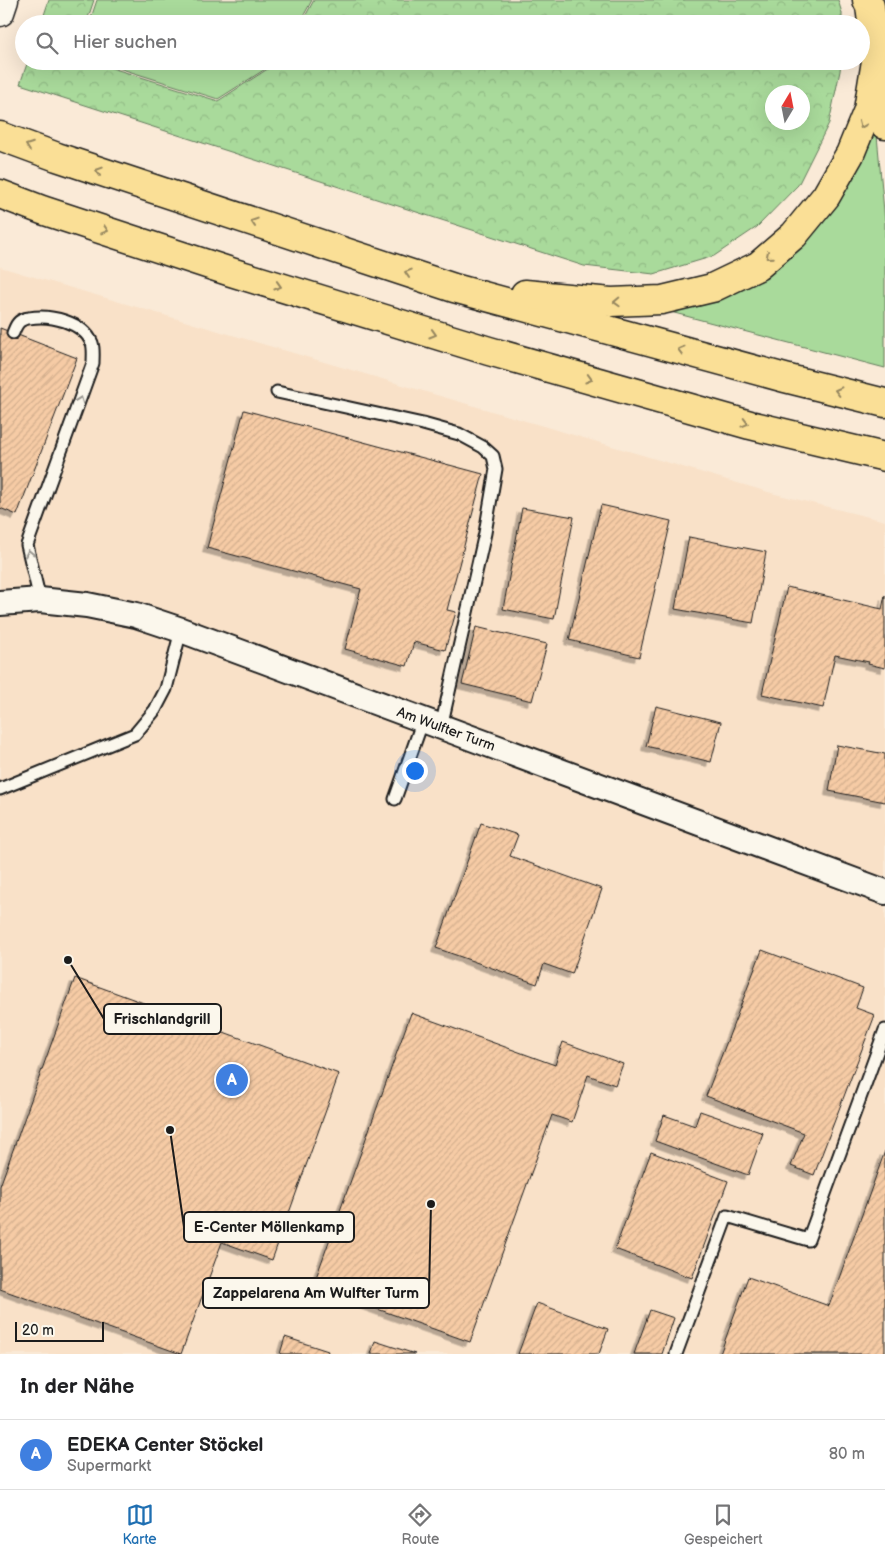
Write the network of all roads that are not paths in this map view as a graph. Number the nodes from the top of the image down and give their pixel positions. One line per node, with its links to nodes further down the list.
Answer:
1 (4, 0): 3 (street)
2 (867, 0): 4 (highway)
3 (0, 12)
4 (876, 61): 5 (highway); 8 (highway, one-way to 8)
5 (885, 126)
6 (0, 136): 8 (highway, one-way to 6)
7 (0, 194): 12 (highway, one-way to 12)
8 (454, 288): 11 (highway, one-way to 8)
9 (13, 333): 13 (lane, one-way to 9)
10 (277, 392): 16 (lane)
11 (885, 403)
12 (885, 457)
13 (40, 600): 14 (street, Am Wulfter Turm); 15 (street, Am Wulfter Turm)
14 (0, 603)
15 (181, 630): 16 (street, Am Wulfter Turm); 17 (lane)
16 (432, 724): 18 (lane); 19 (street, Am Wulfter Turm)
17 (0, 789)
18 (395, 799)
19 (885, 892)
20 (885, 1030): 21 (lane)
21 (676, 1354)

